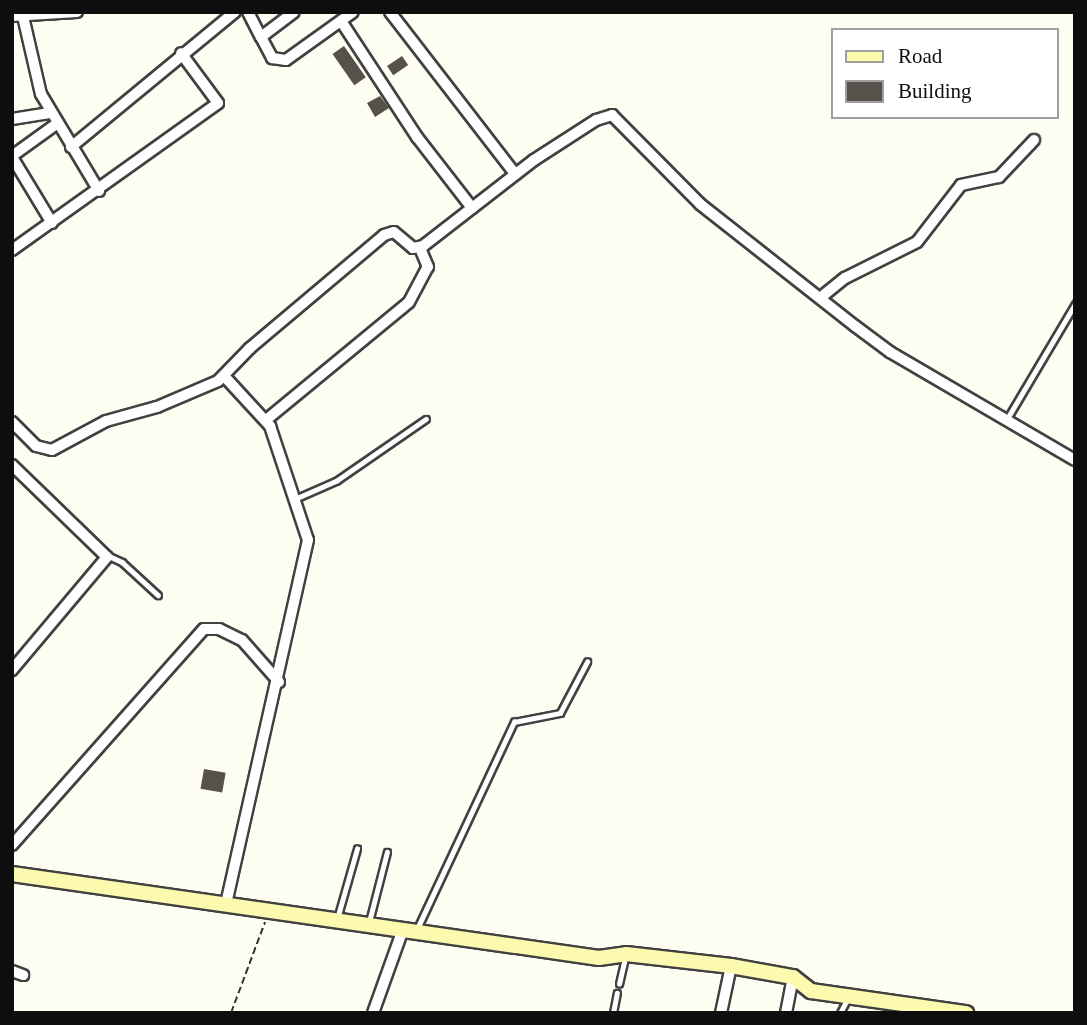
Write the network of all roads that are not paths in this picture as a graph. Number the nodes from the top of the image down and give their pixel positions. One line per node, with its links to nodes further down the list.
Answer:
1 (77, 12): 7 (street)
2 (235, 12): 10 (street)
3 (248, 12): 9 (street)
4 (294, 12): 9 (street)
5 (353, 12): 8 (street)
6 (390, 12): 17 (street)
7 (19, 15): 11 (street)
8 (341, 21): 9 (street); 19 (street)
9 (261, 37)
10 (181, 53): 15 (street); 18 (street)
11 (50, 113): 12 (street); 13 (street)
12 (12, 119)
13 (55, 125): 15 (street); 16 (street)
14 (1034, 140): 23 (street)
15 (71, 148): 18 (street)
16 (12, 156): 20 (street)
17 (515, 174): 19 (street); 23 (street)
18 (99, 191): 20 (street)
19 (472, 208): 21 (street)
20 (52, 223): 22 (street)
21 (420, 248): 25 (street); 28 (street)
22 (12, 250)
23 (820, 298): 27 (street)
24 (1075, 304): 27 (lane)
25 (225, 377): 28 (street); 29 (street)
26 (426, 419): 32 (lane)
27 (1007, 419): 30 (street)
28 (266, 420): 32 (street)
29 (12, 422)
30 (1075, 460)
31 (12, 465): 33 (street)
32 (297, 498): 37 (street)
33 (106, 555): 34 (lane); 36 (street)
34 (158, 595)
35 (587, 662): 45 (lane)
36 (12, 670)
37 (279, 682): 38 (street); 42 (street)
38 (12, 845)
39 (357, 849): 43 (lane)
40 (387, 852): 44 (lane)
41 (12, 874): 42 (main road)
42 (226, 904): 43 (main road)
43 (337, 920): 44 (main road)
44 (368, 925): 45 (main road)
45 (409, 930): 46 (main road); 56 (street)
46 (625, 954): 47 (main road); 51 (lane)
47 (731, 966): 50 (main road); 58 (street)
48 (12, 971): 49 (street)
49 (23, 975)
50 (793, 976): 53 (main road); 59 (street)
51 (619, 984)
52 (617, 993): 57 (lane)
53 (850, 996): 54 (main road); 60 (lane)
54 (896, 1008): 55 (main road)
55 (949, 1012): 61 (main road)
56 (373, 1013)
57 (613, 1013)
58 (721, 1013)
59 (786, 1013)
60 (840, 1013)
61 (966, 1013)

